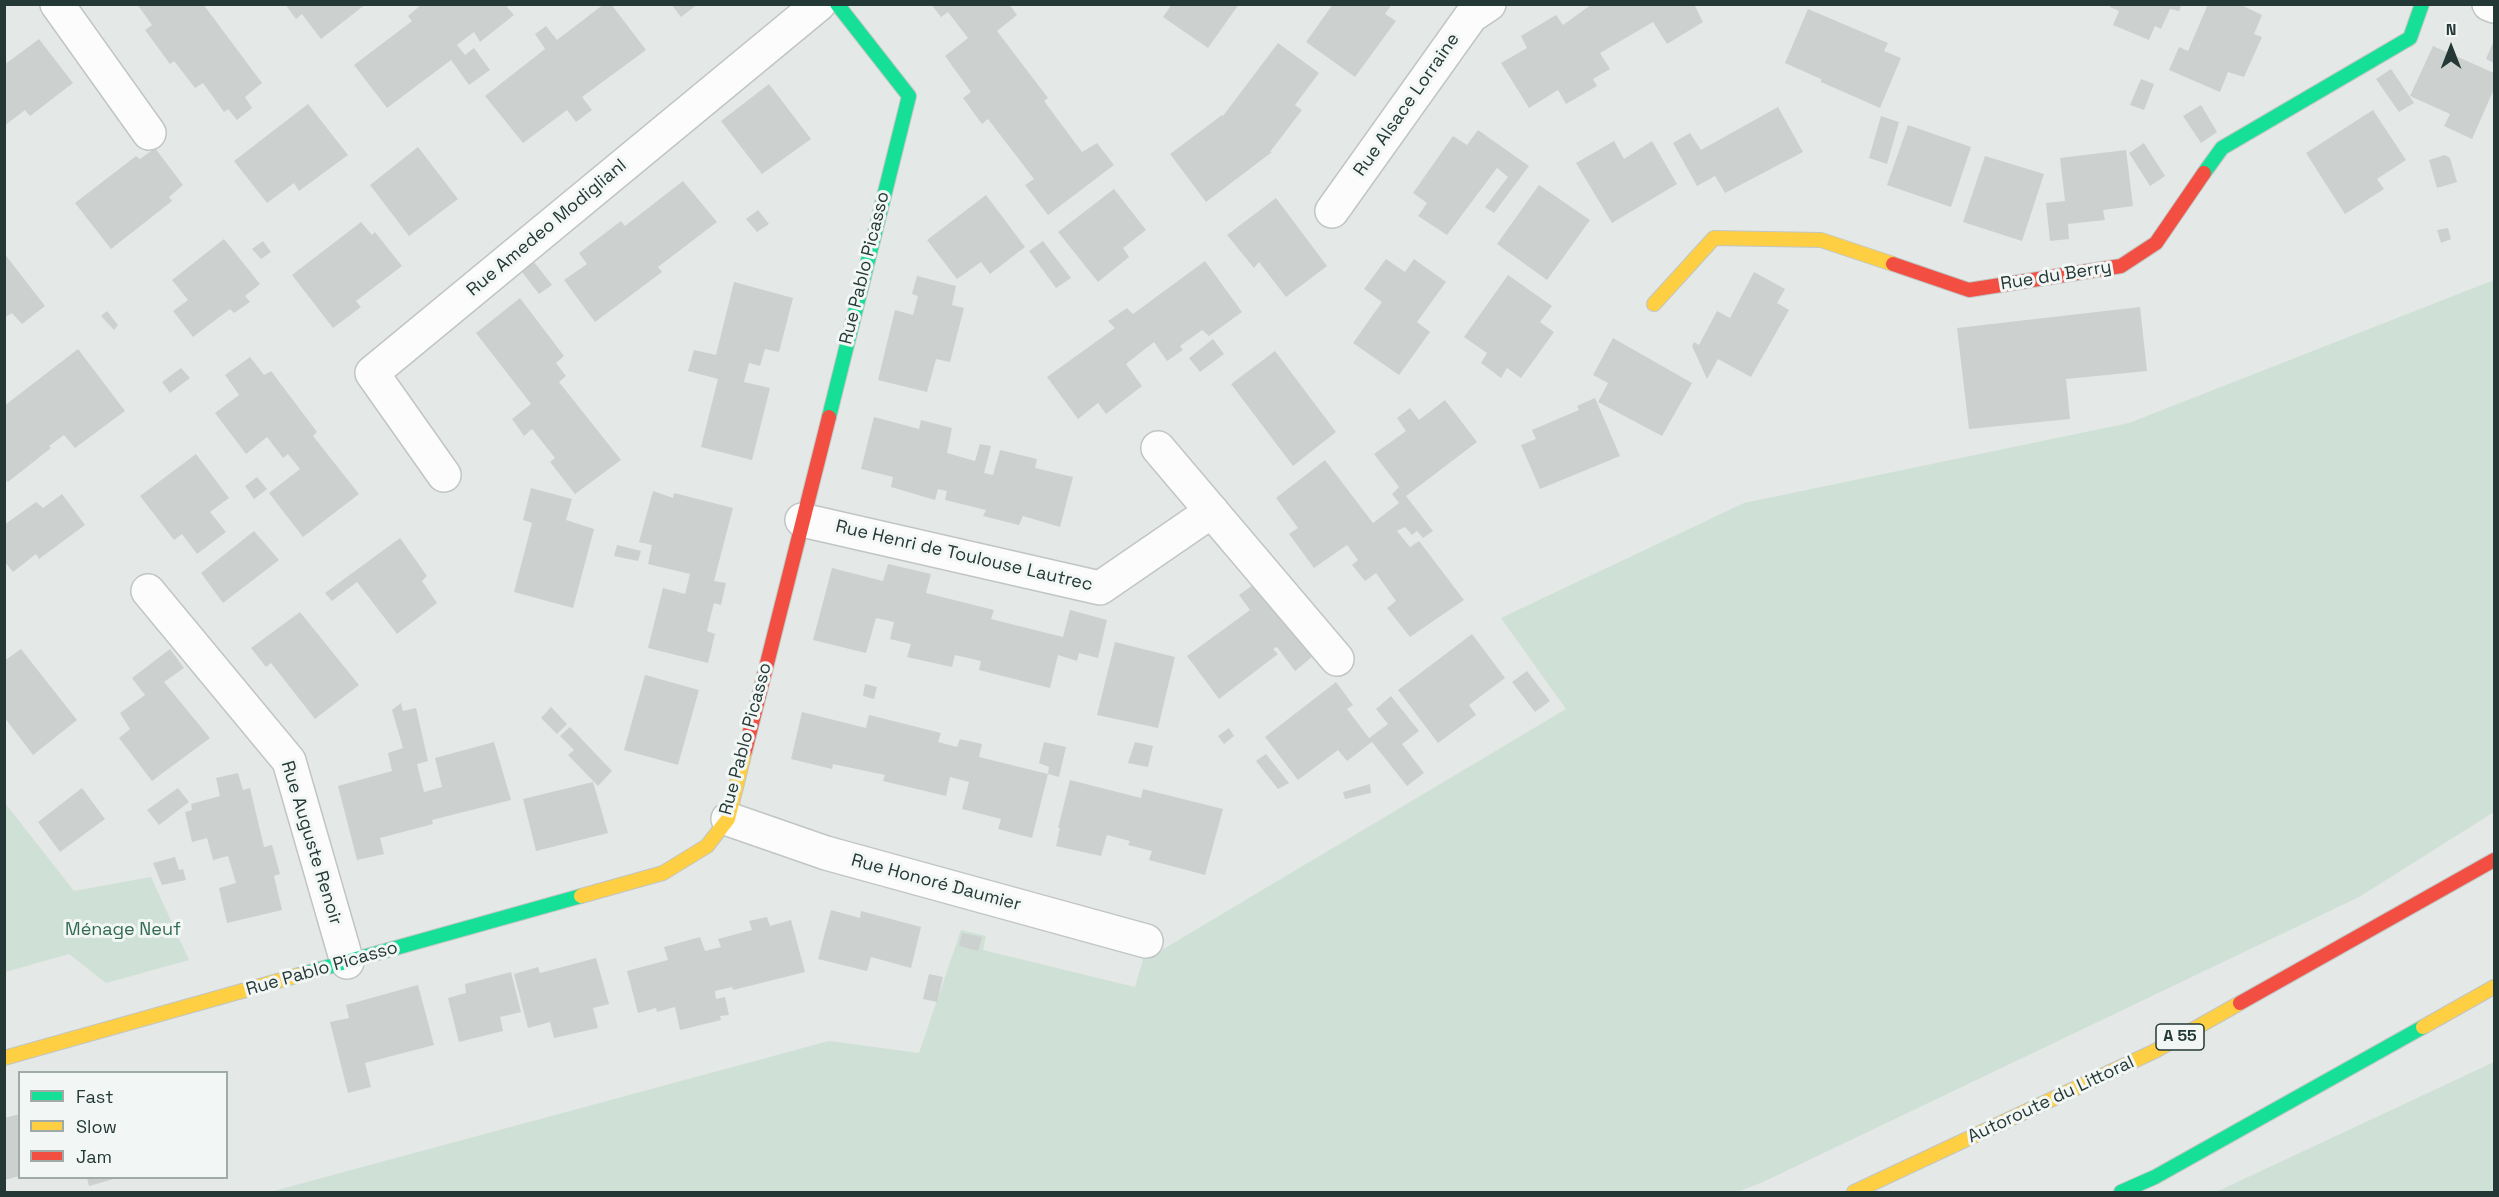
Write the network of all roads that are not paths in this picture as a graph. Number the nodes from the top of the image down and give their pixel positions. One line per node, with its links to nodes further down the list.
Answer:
1 (57, 4): 8 (street)
2 (819, 4): 12 (street, Rue Amedeo Modiglianl)
3 (837, 4): 14 (main road, Rue Pablo Picasso)
4 (1489, 4): 9 (street, Rue Alsace Lorraine)
5 (2422, 4): 10 (main road, Rue du Berry)
6 (2488, 4): 7 (street)
7 (2494, 6)
8 (149, 133)
9 (1332, 211)
10 (1654, 304)
11 (1158, 448): 13 (street)
12 (444, 475)
13 (1212, 511): 14 (street, Rue Henri de Toulouse Lautrec); 16 (street)
14 (802, 520): 17 (main road, Rue Pablo Picasso)
15 (148, 591): 20 (street, Rue Auguste Renoir)
16 (1337, 659)
17 (728, 819): 19 (street, Rue Honoré Daumier); 20 (main road, Rue Pablo Picasso)
18 (2494, 860): 23 (main road, Autoroute du Littoral / A 55)
19 (1146, 941)
20 (347, 962): 22 (main road, Rue Pablo Picasso)
21 (2494, 987): 24 (main road)
22 (4, 1058)
23 (1854, 1192)
24 (2121, 1192)

